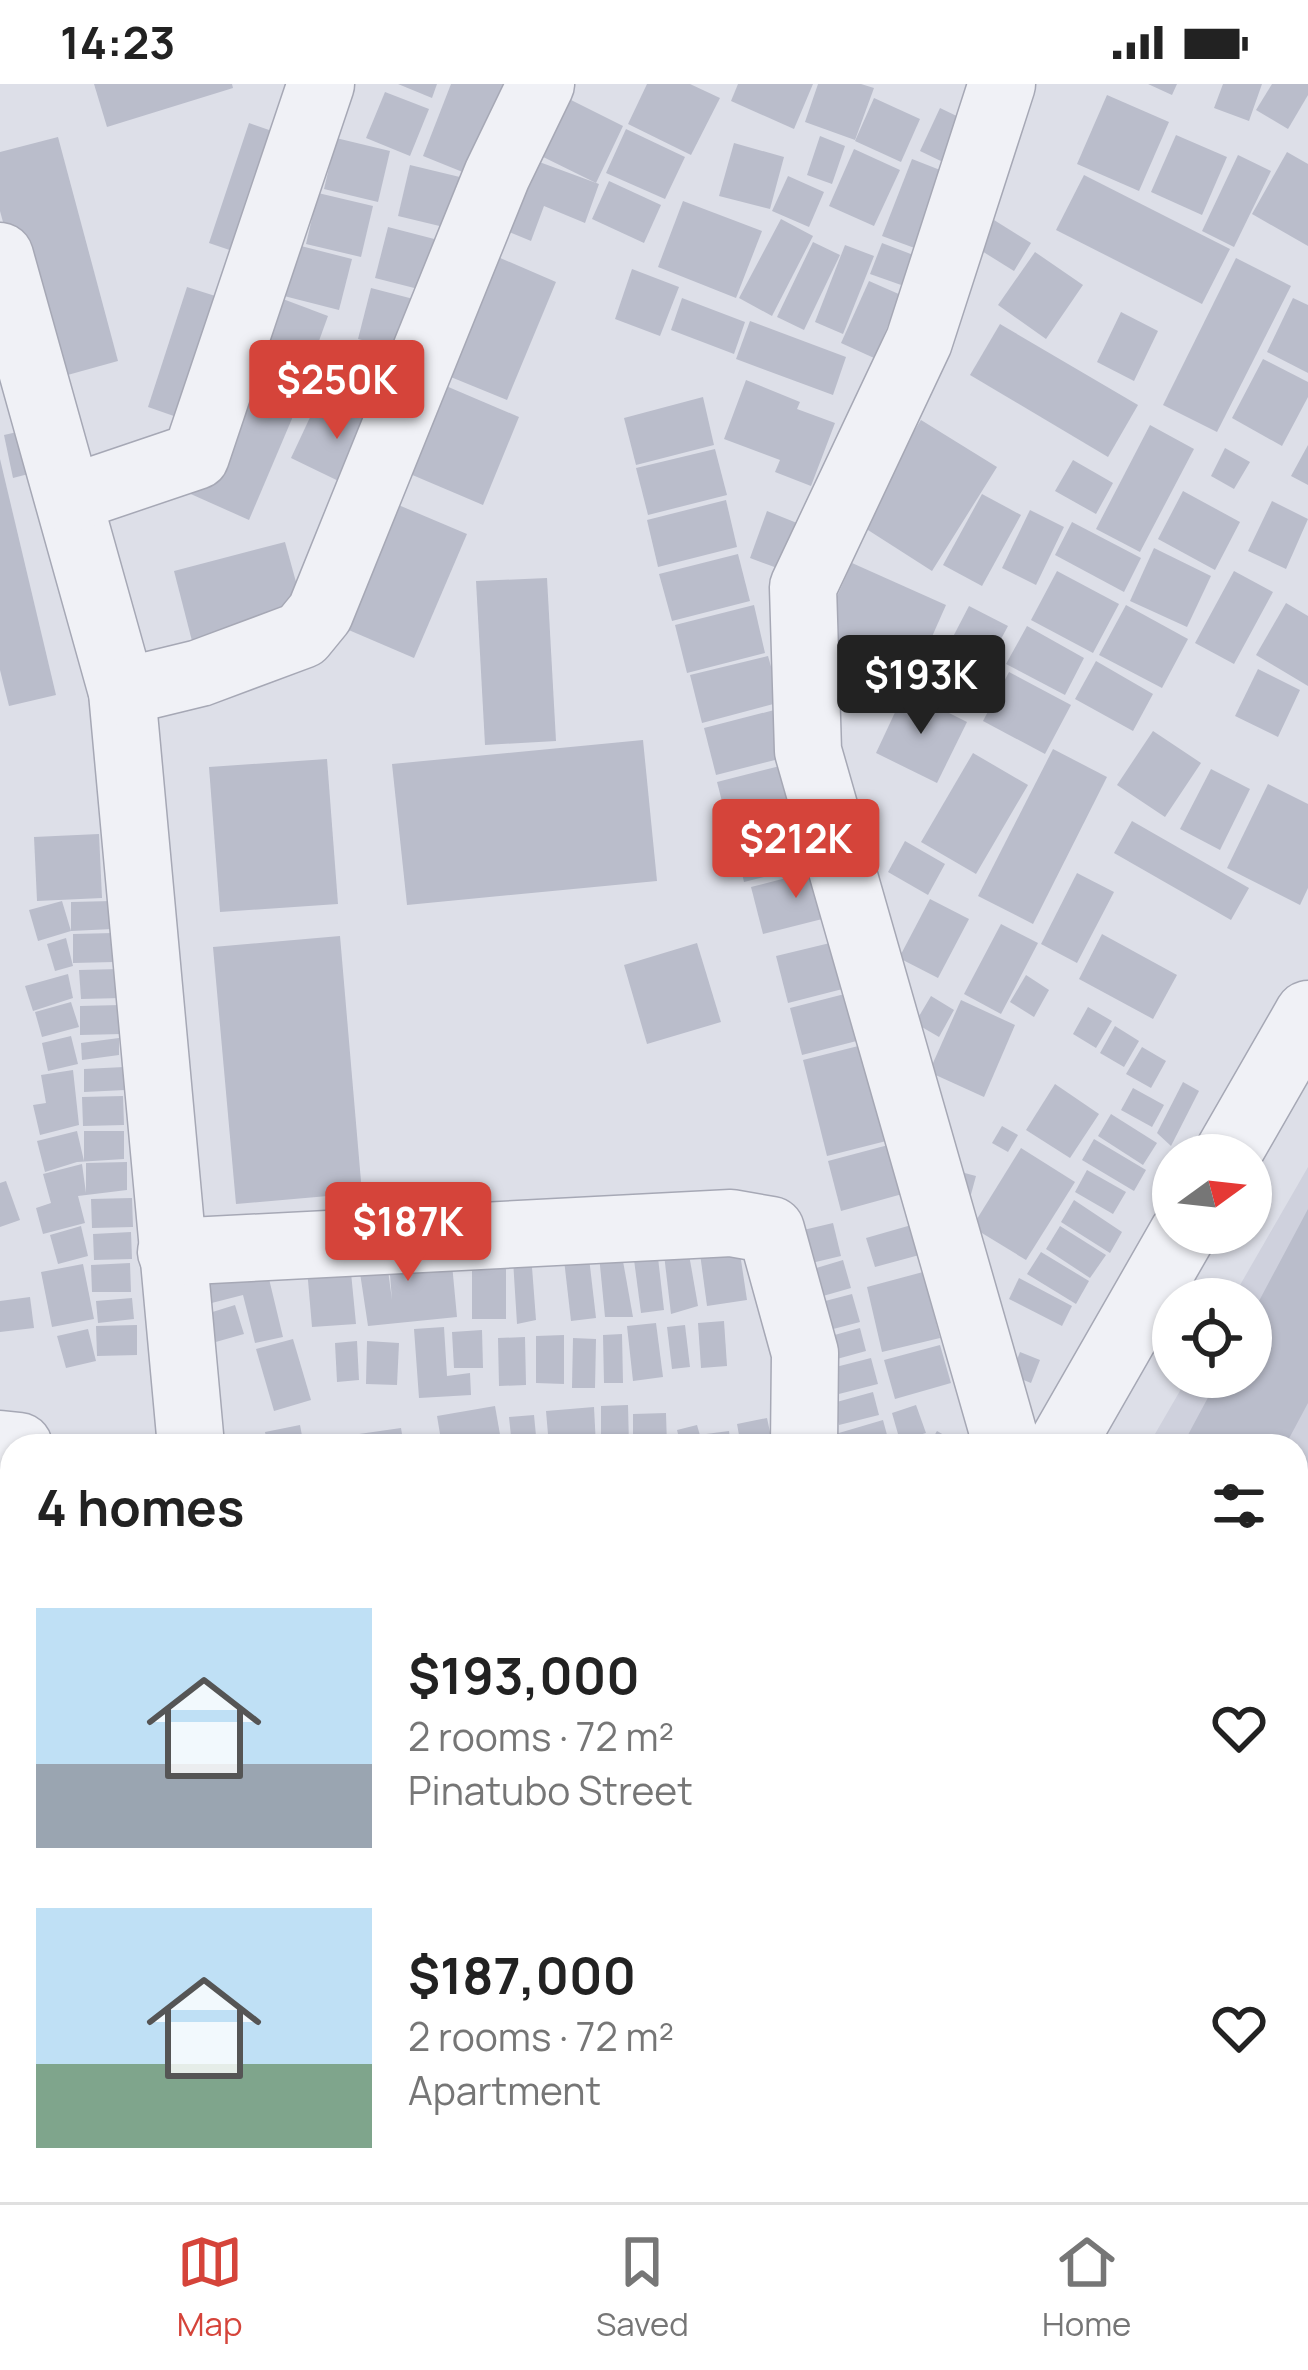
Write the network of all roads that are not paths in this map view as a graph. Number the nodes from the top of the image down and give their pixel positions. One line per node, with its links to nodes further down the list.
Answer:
1 (321, 84): 5 (street)
2 (541, 84): 6 (street)
3 (1002, 84): 13 (street)
4 (0, 256): 5 (street)
5 (69, 500): 6 (street)
6 (122, 692): 9 (street)
7 (1308, 1014): 8 (street)
8 (1239, 1134)
9 (171, 1252): 11 (street); 12 (street)
10 (1171, 1254): 14 (street)
11 (190, 1434)
12 (804, 1434)
13 (1004, 1434)
14 (1068, 1434)

